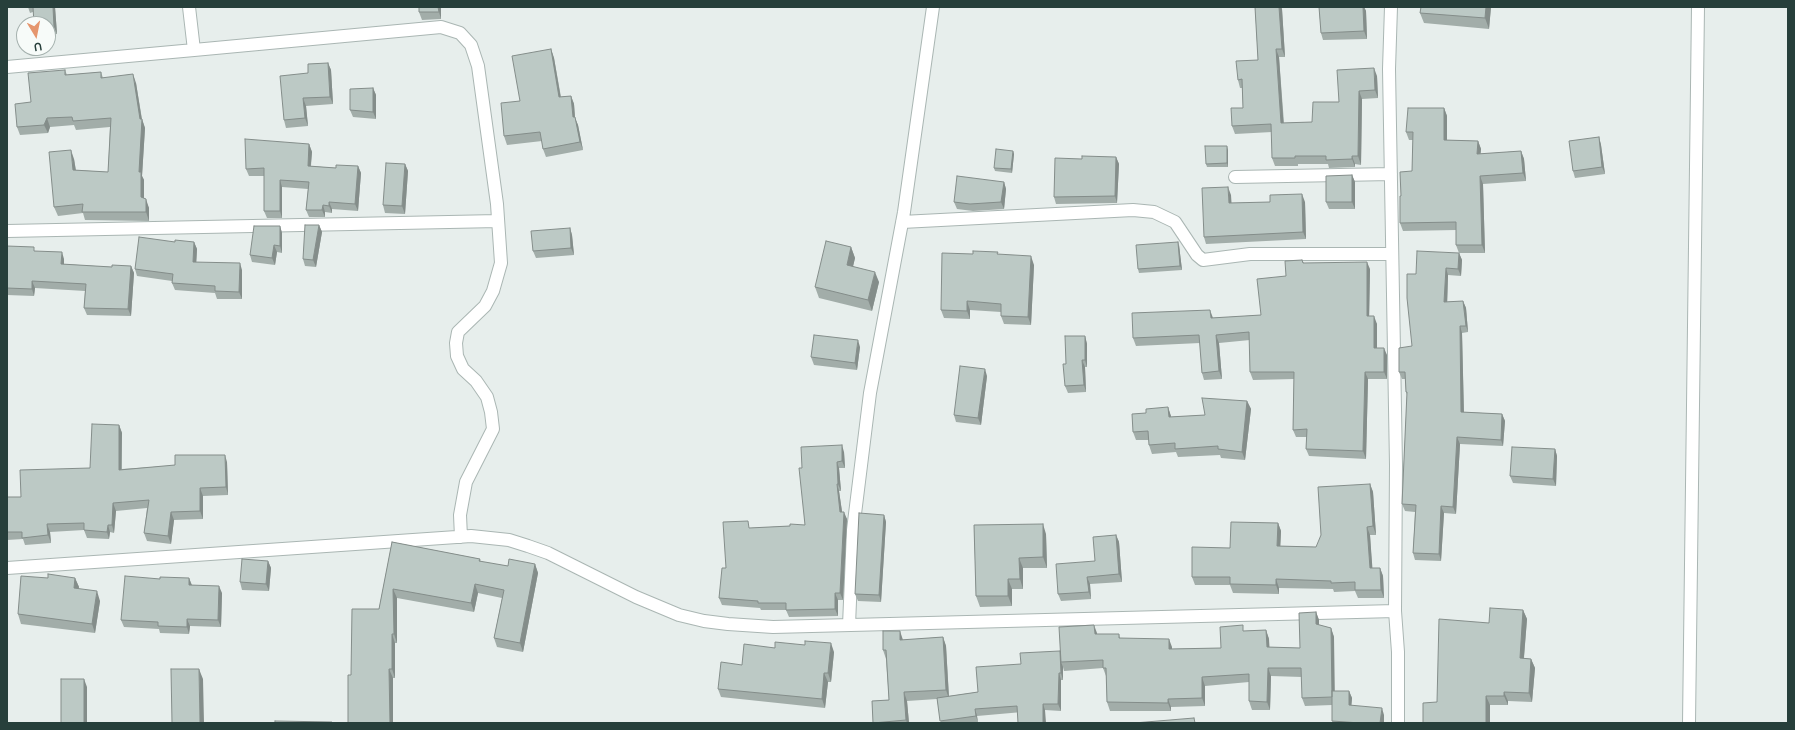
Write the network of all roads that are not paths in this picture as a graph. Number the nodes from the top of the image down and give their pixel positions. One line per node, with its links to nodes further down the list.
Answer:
1 (189, 7): 5 (street)
2 (933, 7): 10 (street)
3 (1391, 7): 7 (street)
4 (1698, 7): 18 (street)
5 (194, 50): 6 (street); 9 (street)
6 (7, 67)
7 (1391, 174): 8 (street); 12 (street)
8 (1235, 176)
9 (498, 221): 11 (street); 13 (street)
10 (902, 222): 12 (street); 16 (street)
11 (7, 231)
12 (1392, 254): 15 (street)
13 (461, 537): 14 (street); 16 (street)
14 (7, 568)
15 (1395, 612): 16 (street); 17 (street)
16 (849, 625)
17 (1398, 723)
18 (1689, 723)

